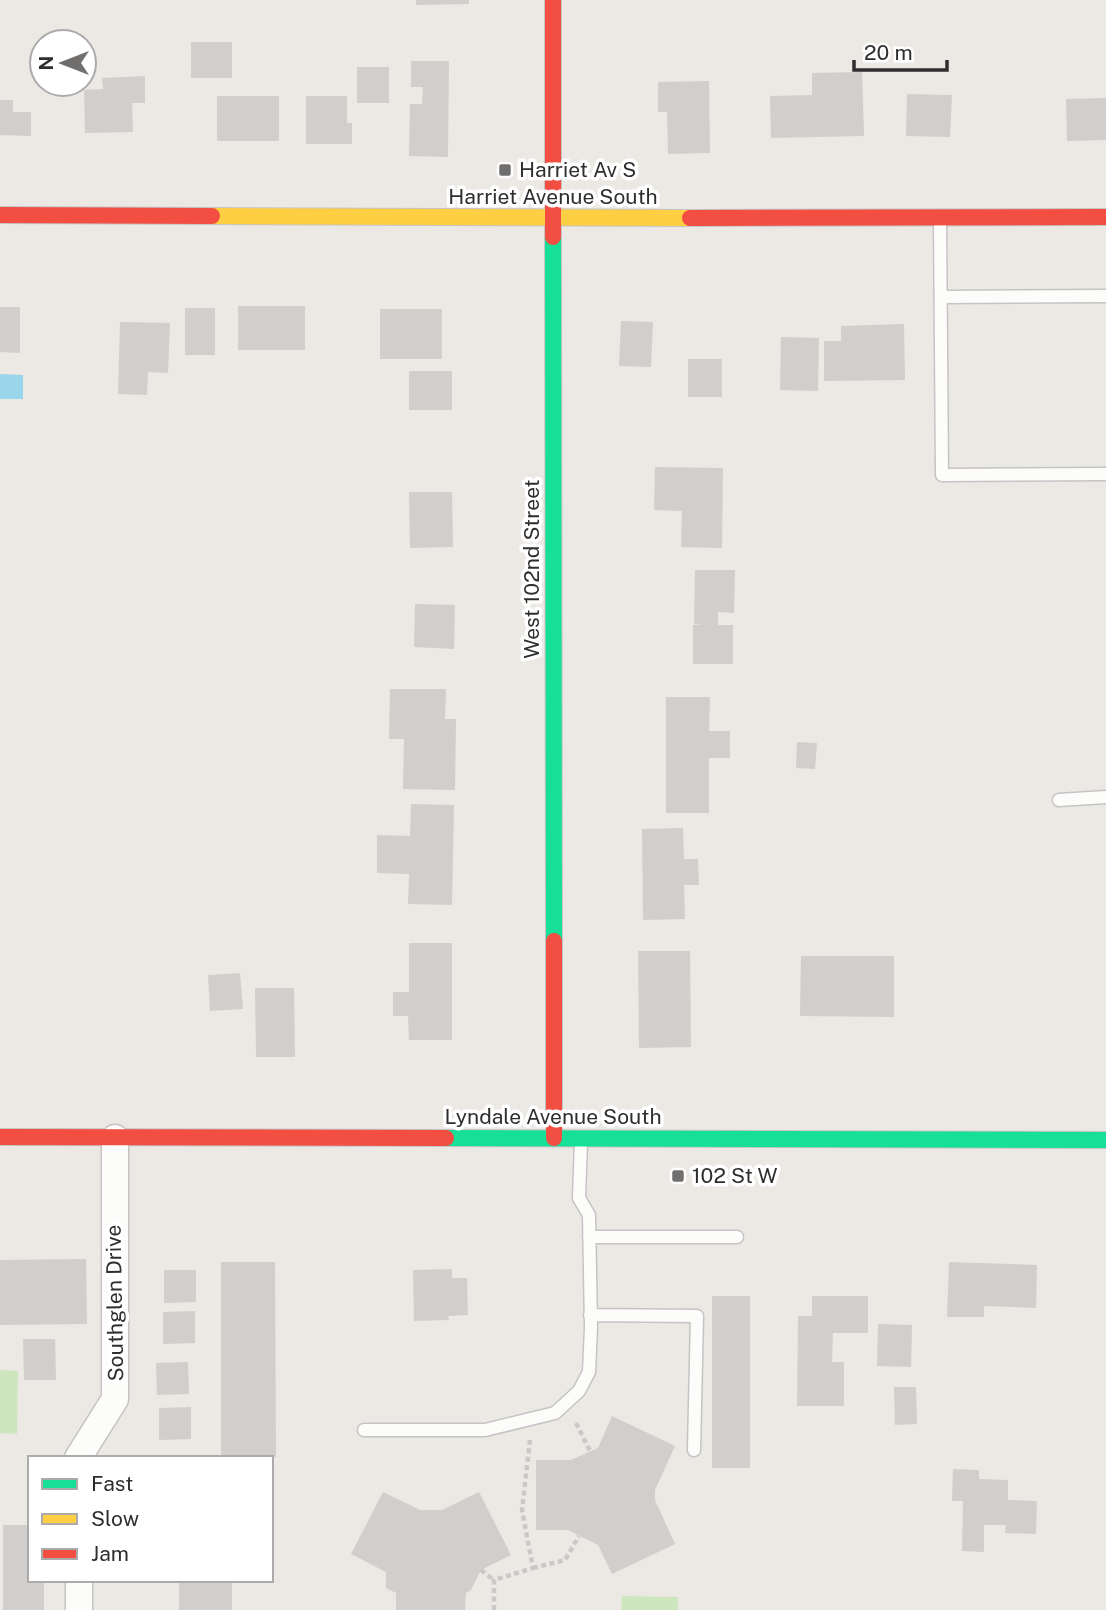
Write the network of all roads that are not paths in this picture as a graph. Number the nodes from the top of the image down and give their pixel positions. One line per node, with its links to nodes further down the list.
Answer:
1 (553, 0): 5 (street, West 102nd Street)
2 (0, 215): 5 (street, Harriet Avenue South)
3 (940, 217): 4 (street, Harriet Avenue South); 5 (street, Harriet Avenue South); 7 (lane)
4 (1106, 217)
5 (552, 218): 13 (street, West 102nd Street)
6 (1106, 296): 7 (lane)
7 (941, 297): 8 (lane)
8 (1106, 474)
9 (1106, 797): 10 (lane)
10 (1059, 800)
11 (0, 1137): 12 (street, Lyndale Avenue South)
12 (115, 1138): 13 (street, Lyndale Avenue South); 21 (street, Southglen Drive)
13 (554, 1138): 14 (street, Lyndale Avenue South)
14 (582, 1138): 15 (street, Lyndale Avenue South); 16 (lane)
15 (1106, 1140)
16 (589, 1237): 17 (lane); 18 (lane)
17 (737, 1237)
18 (590, 1315): 19 (lane); 20 (lane)
19 (364, 1430)
20 (694, 1450)
21 (79, 1456)
22 (79, 1582): 23 (street)
23 (79, 1610)

